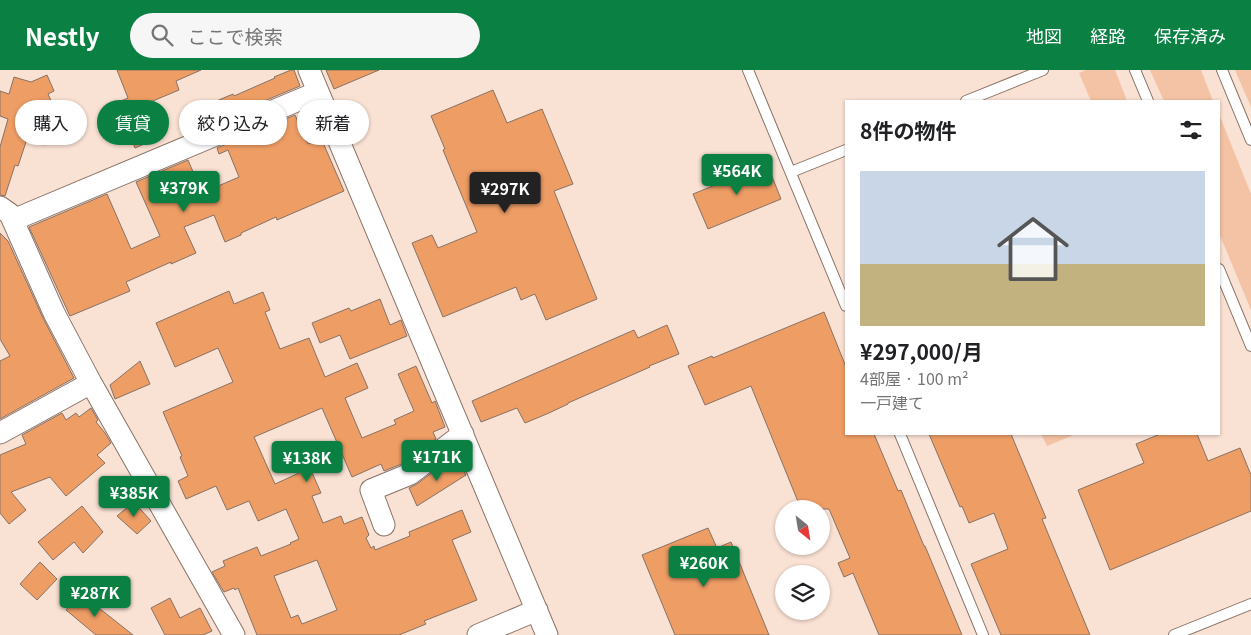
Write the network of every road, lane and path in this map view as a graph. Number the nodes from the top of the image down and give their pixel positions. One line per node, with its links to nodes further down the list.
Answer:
1 (309, 70): 6 (street)
2 (748, 70): 11 (lane)
3 (1043, 70): 7 (lane)
4 (1135, 70): 8 (lane)
5 (1222, 70): 9 (lane)
6 (318, 92): 12 (street); 18 (street)
7 (968, 100)
8 (1148, 100)
9 (1251, 140)
10 (845, 150): 11 (lane)
11 (791, 172): 14 (lane)
12 (7, 214): 16 (street)
13 (1220, 271): 15 (lane)
14 (845, 304)
15 (1251, 346)
16 (91, 383): 17 (street); 23 (street)
17 (0, 433)
18 (463, 434): 20 (street); 22 (street)
19 (900, 435): 26 (lane)
20 (384, 525)
21 (1251, 604): 27 (lane)
22 (536, 610): 24 (street); 25 (street)
23 (234, 635)
24 (478, 635)
25 (547, 635)
26 (983, 635)
27 (1174, 635)

